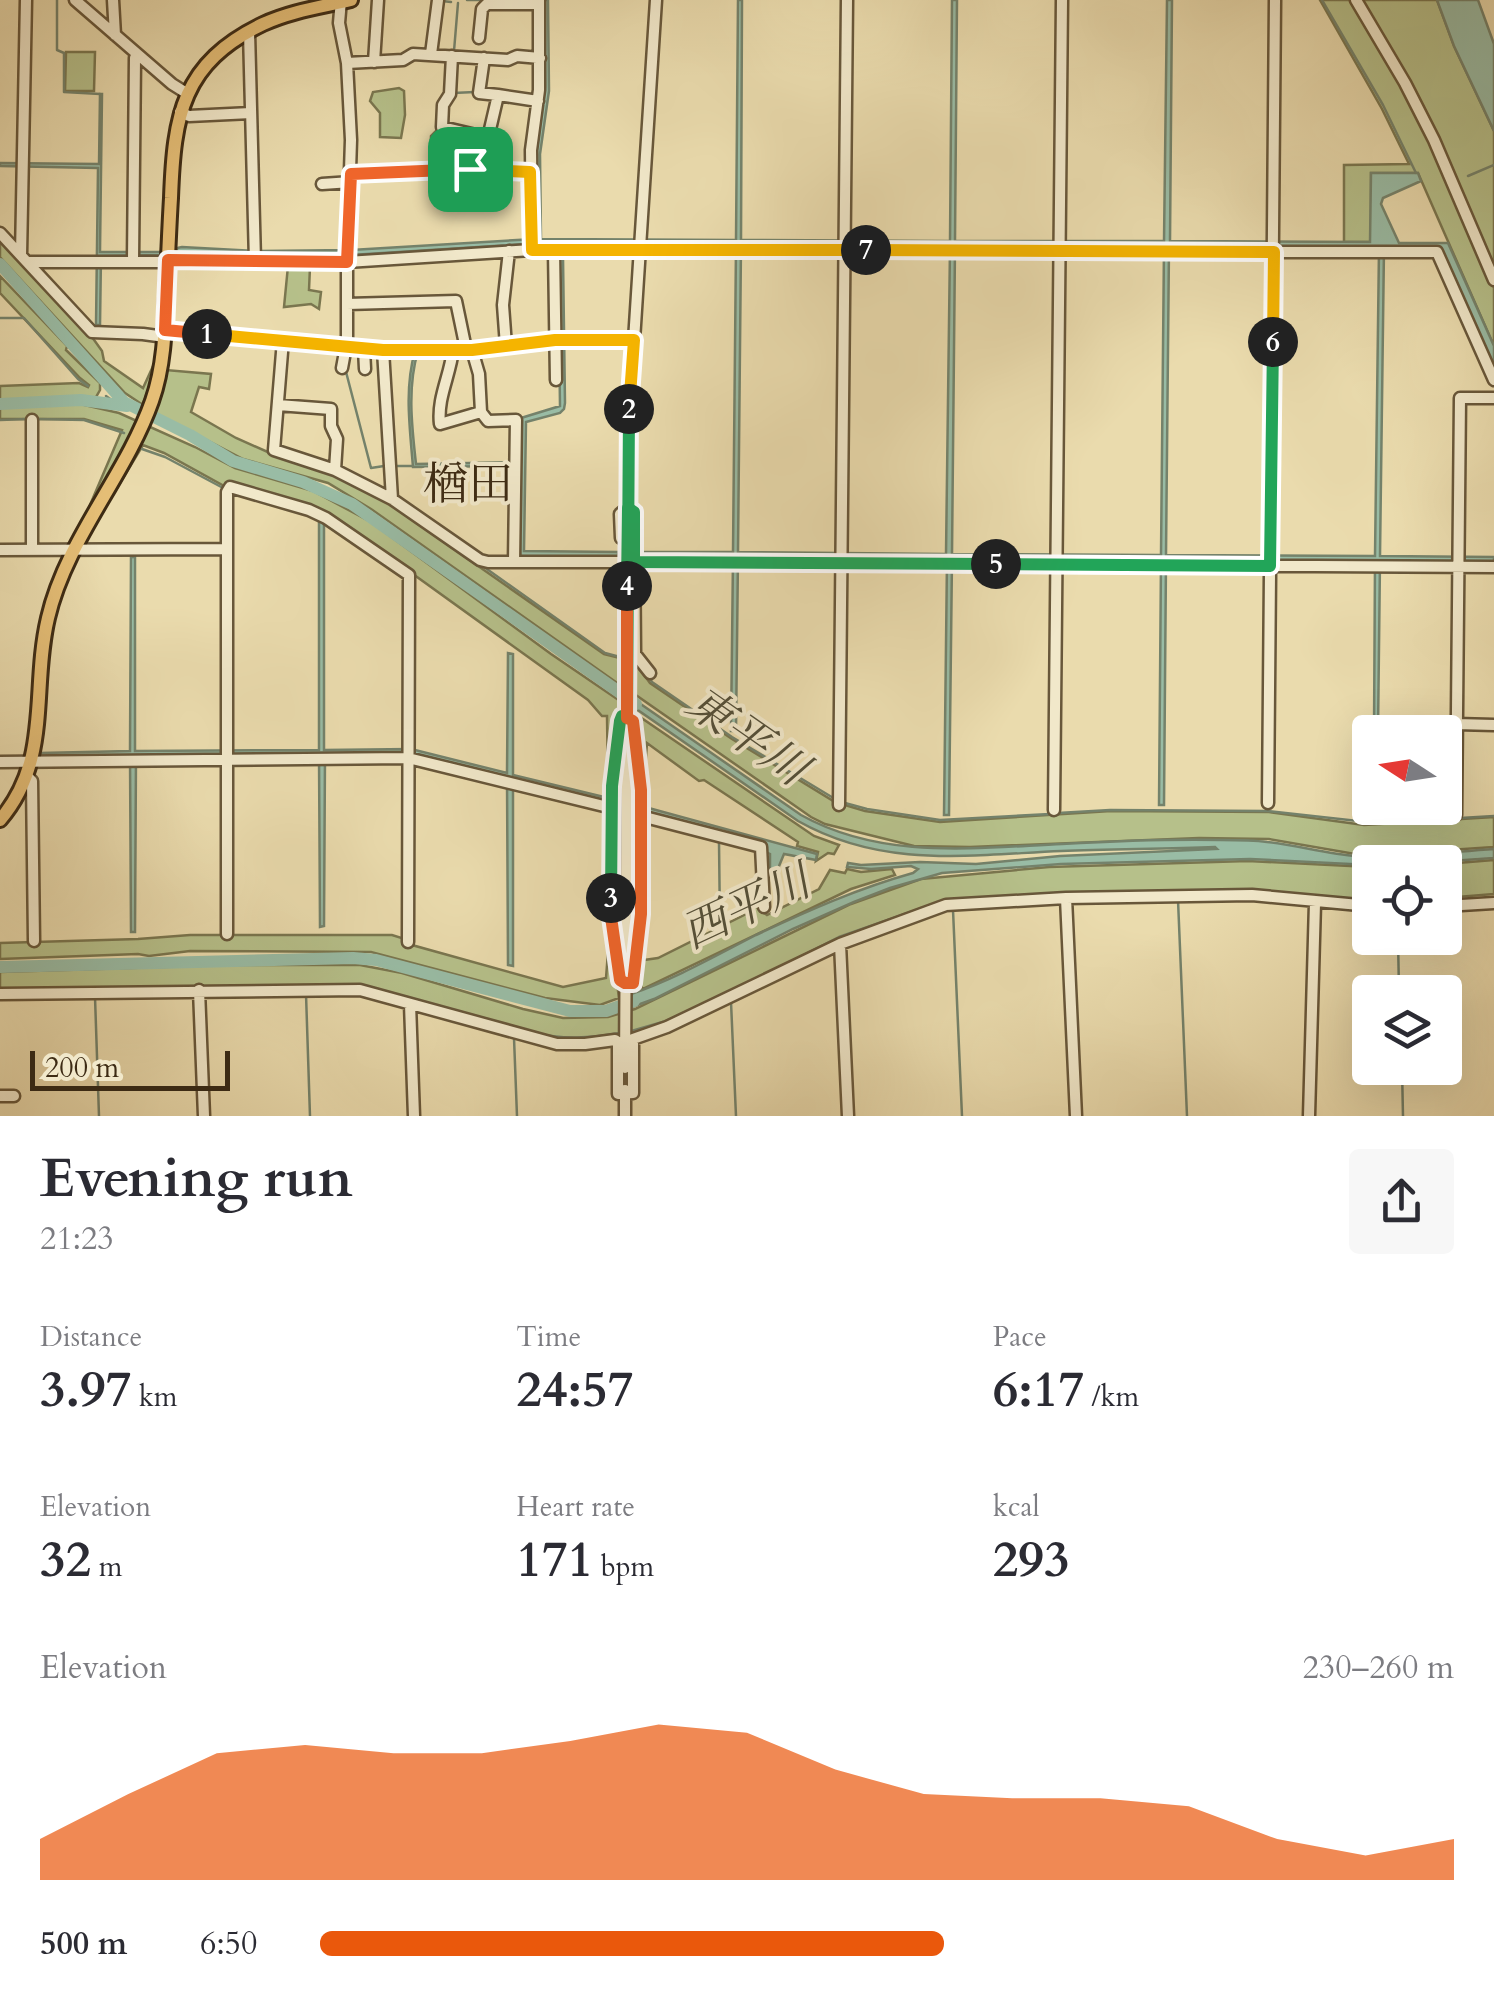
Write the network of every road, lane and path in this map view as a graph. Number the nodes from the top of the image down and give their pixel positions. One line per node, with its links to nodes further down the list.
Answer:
1 (26, 0): 44 (street)
2 (75, 0): 14 (street)
3 (113, 0): 14 (street)
4 (378, 0): 21 (street)
5 (438, 0): 17 (street)
6 (656, 0): 39 (street)
7 (848, 0): 34 (street)
8 (1062, 0): 36 (street)
9 (1275, 0): 37 (street)
10 (1356, 0): 46 (street)
11 (344, 1): 13 (main road); 22 (street)
12 (539, 2): 15 (street); 20 (street)
13 (249, 32): 23 (main road); 27 (street)
14 (115, 35): 16 (street)
15 (480, 38)
16 (137, 54): 23 (street); 41 (street)
17 (431, 54): 18 (street); 21 (street)
18 (453, 57): 19 (street); 28 (street)
19 (484, 58): 20 (street); 24 (street)
20 (540, 58): 25 (street)
21 (374, 62): 22 (street)
22 (348, 63): 31 (street)
23 (188, 94): 26 (main road)
24 (498, 95): 25 (street); 28 (street)
25 (538, 101): 30 (street)
26 (180, 112): 27 (street); 45 (main road)
27 (251, 113): 42 (street)
28 (476, 135): 29 (street)
29 (470, 169): 30 (street); 31 (street)
30 (530, 172): 35 (street)
31 (351, 178): 32 (street); 43 (street)
32 (322, 184)
33 (0, 234): 44 (street)
34 (845, 244): 36 (street); 39 (street); 73 (street)
35 (532, 245): 38 (street); 40 (street)
36 (1059, 245): 37 (street); 74 (street)
37 (1274, 246): 61 (street); 75 (street)
38 (554, 250): 39 (street); 50 (street)
39 (640, 250): 51 (street)
40 (509, 252): 43 (street); 52 (street)
41 (133, 256): 44 (street); 45 (street)
42 (255, 256): 43 (street); 45 (street)
43 (348, 256): 47 (street)
44 (25, 259): 48 (street)
45 (168, 260): 48 (main road)
46 (1494, 280)
47 (348, 304): 53 (street); 57 (street)
48 (165, 334): 49 (street); 72 (main road)
49 (283, 340): 53 (street); 63 (street)
50 (559, 340): 51 (street); 52 (street); 60 (street)
51 (634, 340): 68 (street)
52 (506, 346): 57 (street)
53 (345, 348): 54 (street); 58 (street)
54 (364, 349): 55 (street); 59 (street)
55 (383, 350): 56 (street); 67 (street)
56 (453, 350): 57 (street); 64 (street)
57 (469, 350): 64 (street)
58 (342, 368)
59 (365, 369)
60 (556, 380)
61 (1494, 380)
62 (1494, 398): 79 (street)
63 (278, 405): 66 (street); 66 (street)
64 (481, 412): 76 (street)
65 (32, 420): 71 (street)
66 (334, 470): 67 (street)
67 (392, 499): 76 (street)
68 (628, 508): 77 (street); 78 (street); 84 (street)
69 (227, 549): 72 (street); 87 (street); 88 (street)
70 (0, 550): 71 (street)
71 (32, 550): 72 (street)
72 (75, 550): 89 (main road)
73 (842, 558): 74 (street); 78 (street); 93 (street)
74 (1056, 559): 75 (street); 95 (street)
75 (1270, 560): 79 (street); 92 (street)
76 (514, 562): 77 (street)
77 (621, 562): 81 (street)
78 (634, 562): 82 (street)
79 (1458, 562): 80 (street); 83 (street)
80 (1494, 567)
81 (620, 654)
82 (650, 672)
83 (1456, 715)
84 (627, 718): 94 (street); 96 (street); 108 (street)
85 (1462, 724): 86 (street)
86 (1494, 724)
87 (408, 752): 88 (street); 94 (street); 106 (street)
88 (228, 754): 89 (street); 104 (street)
89 (32, 761): 90 (street); 91 (main road)
90 (0, 762)
91 (27, 776): 97 (main road); 105 (street)
92 (1268, 804)
93 (839, 805)
94 (612, 808): 108 (street)
95 (1054, 810)
96 (641, 816): 103 (street); 108 (street)
97 (0, 820)
98 (1066, 898): 99 (street); 107 (street); 119 (street)
99 (1316, 902): 101 (street); 120 (street)
100 (1494, 904): 102 (street)
101 (1352, 905)
102 (1462, 905)
103 (764, 907)
104 (228, 934)
105 (34, 941)
106 (408, 942)
107 (840, 944): 112 (street); 118 (street)
108 (625, 983): 112 (street)
109 (199, 990): 110 (street); 111 (street); 115 (street)
110 (0, 994)
111 (410, 1004): 112 (street); 116 (street)
112 (624, 1094): 117 (street)
113 (0, 1096): 114 (street)
114 (14, 1096)
115 (204, 1116)
116 (414, 1116)
117 (624, 1116)
118 (848, 1116)
119 (1076, 1116)
120 (1309, 1116)

